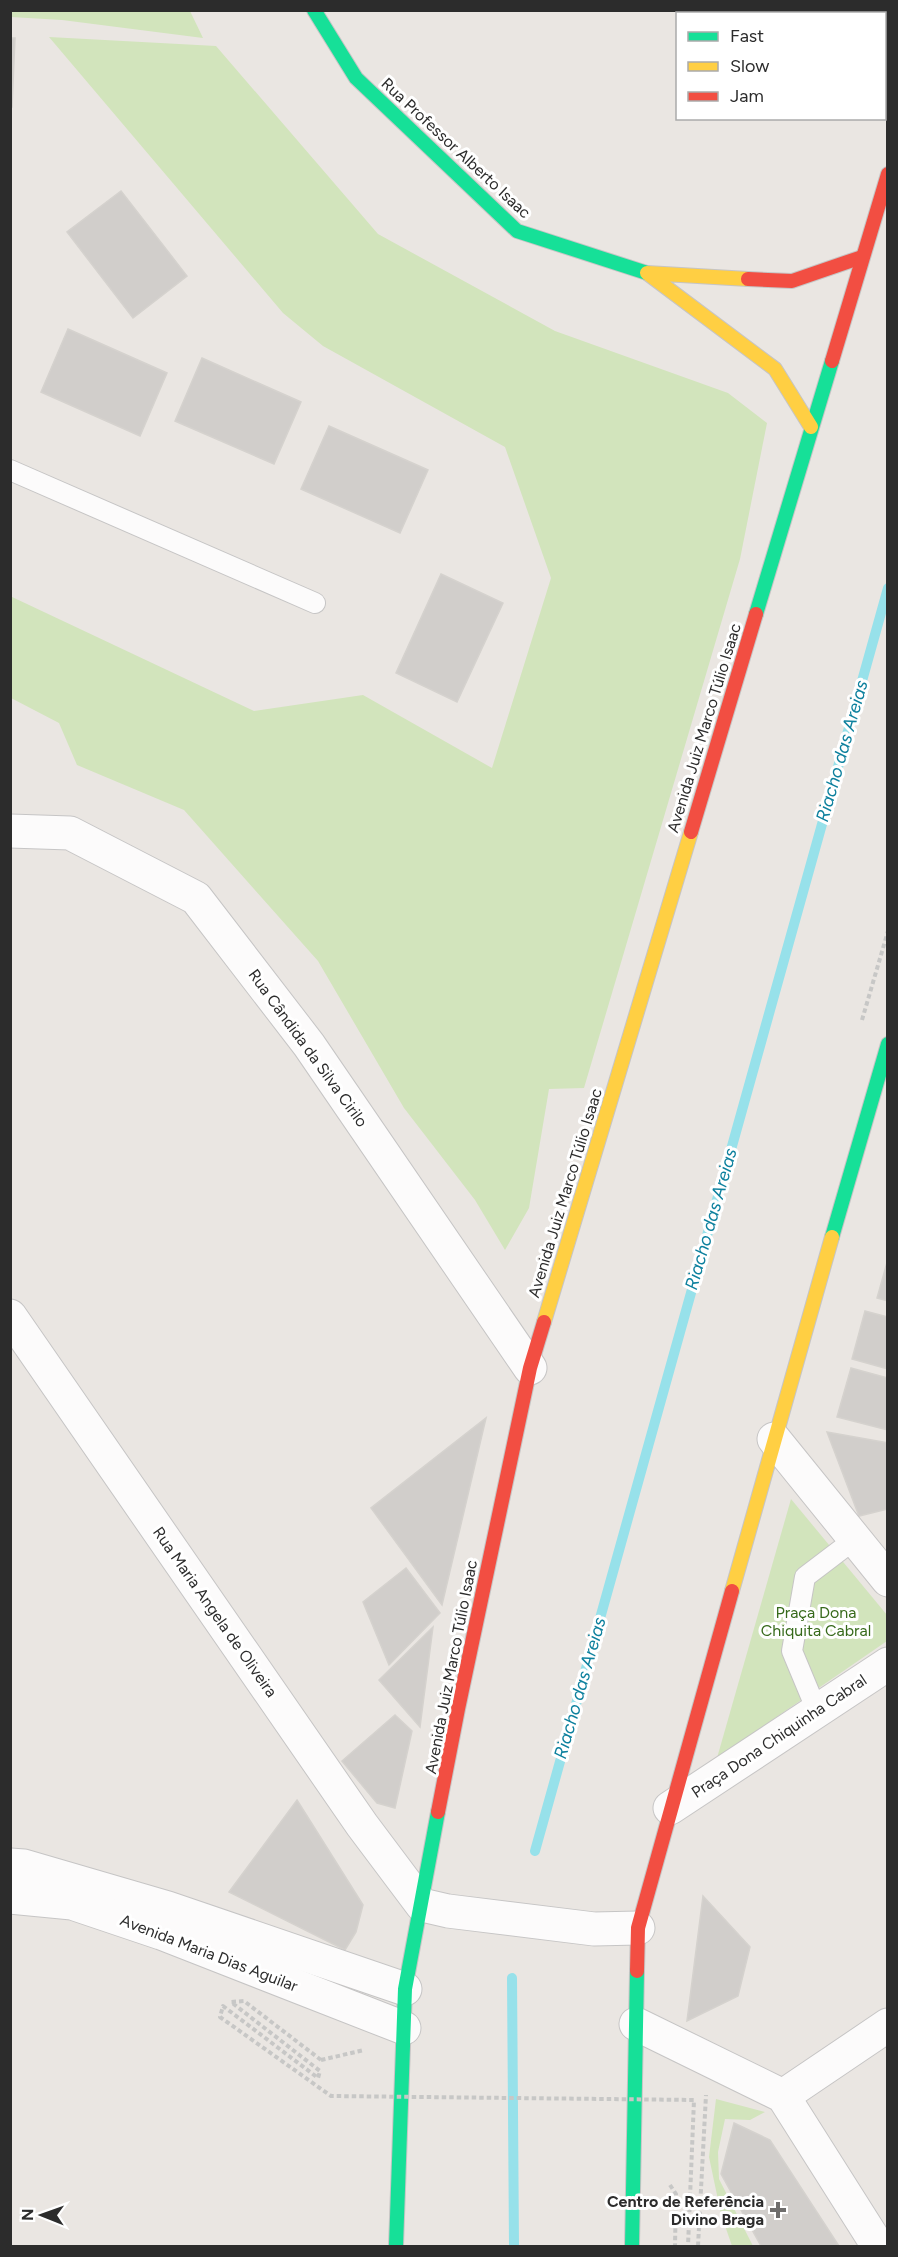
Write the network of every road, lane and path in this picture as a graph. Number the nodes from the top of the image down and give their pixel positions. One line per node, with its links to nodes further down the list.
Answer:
1 (314, 10): 4 (main road, Rua Professor Alberto Isaac)
2 (888, 174): 3 (main road, Avenida Juiz Marco Túlio Isaac)
3 (862, 257): 4 (main road); 5 (main road, Avenida Juiz Marco Túlio Isaac)
4 (647, 273): 5 (main road)
5 (811, 427): 11 (main road, Avenida Juiz Marco Túlio Isaac)
6 (10, 470): 7 (lane)
7 (315, 603)
8 (10, 831): 11 (street, Rua Cândida da Silva Cirilo)
9 (888, 1044): 12 (main road)
10 (10, 1316): 20 (street, Rua Maria Angela de Oliveira)
11 (530, 1368): 20 (main road, Avenida Juiz Marco Túlio Isaac)
12 (774, 1439): 13 (street); 17 (main road)
13 (855, 1539): 14 (street); 16 (lane)
14 (888, 1580)
15 (888, 1664): 16 (street, Praça Dona Chiquinha Cabral)
16 (817, 1710): 17 (street, Praça Dona Chiquinha Cabral)
17 (670, 1808): 22 (main road)
18 (10, 1865): 21 (street, Avenida Maria Dias Aguilar)
19 (10, 1897): 21 (street, Avenida Maria Dias Aguilar)
20 (435, 1908): 22 (street); 23 (main road, Avenida Juiz Marco Túlio Isaac)
21 (165, 1920): 23 (street, Avenida Maria Dias Aguilar); 26 (street, Avenida Maria Dias Aguilar)
22 (638, 1928): 24 (main road)
23 (405, 1989): 26 (main road, Avenida Juiz Marco Túlio Isaac)
24 (636, 2024): 28 (street); 31 (main road)
25 (888, 2025): 28 (street)
26 (404, 2028): 30 (main road, Avenida Juiz Marco Túlio Isaac)
27 (321, 2060): 32 (path, bridge)
28 (783, 2096): 34 (street)
29 (705, 2101): 33 (path)
30 (396, 2247)
31 (632, 2247)
32 (688, 2247)
33 (698, 2247)
34 (878, 2247)

